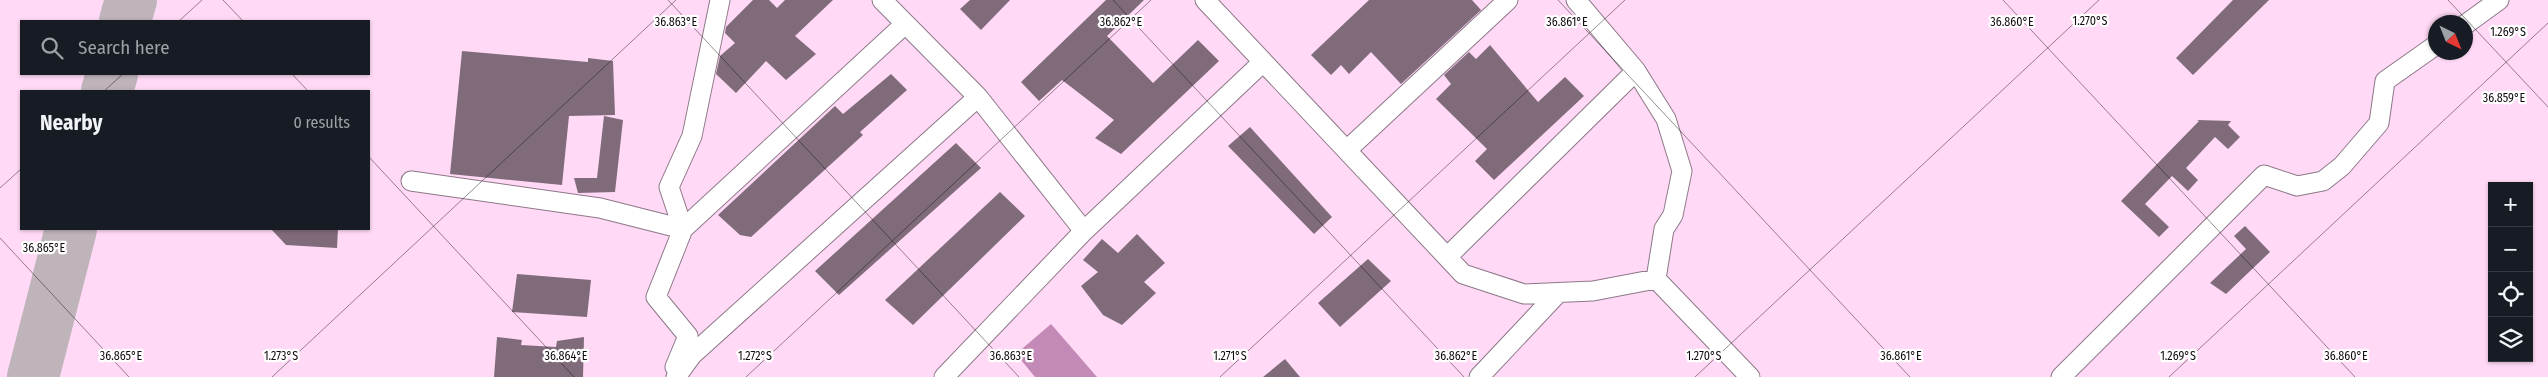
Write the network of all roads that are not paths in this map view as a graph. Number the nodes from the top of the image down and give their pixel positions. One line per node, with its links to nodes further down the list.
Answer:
1 (720, 0): 15 (street)
2 (882, 0): 8 (street)
3 (1205, 0): 10 (street)
4 (1508, 0): 13 (street)
5 (1576, 0): 11 (street)
6 (2499, 0): 7 (street)
7 (2473, 19)
8 (905, 24): 12 (street); 15 (street)
9 (2428, 50): 25 (street)
10 (1263, 62): 13 (street); 16 (street)
11 (1636, 71): 17 (street); 18 (street)
12 (978, 98): 16 (street); 21 (street)
13 (1347, 150): 17 (street)
14 (411, 182): 15 (street)
15 (683, 229): 20 (street)
16 (1084, 231): 22 (street)
17 (1447, 257): 19 (street)
18 (1656, 279): 19 (street); 24 (street)
19 (1558, 293): 23 (street)
20 (671, 377)
21 (676, 377)
22 (944, 377)
23 (1479, 377)
24 (1750, 377)
25 (2061, 377)

